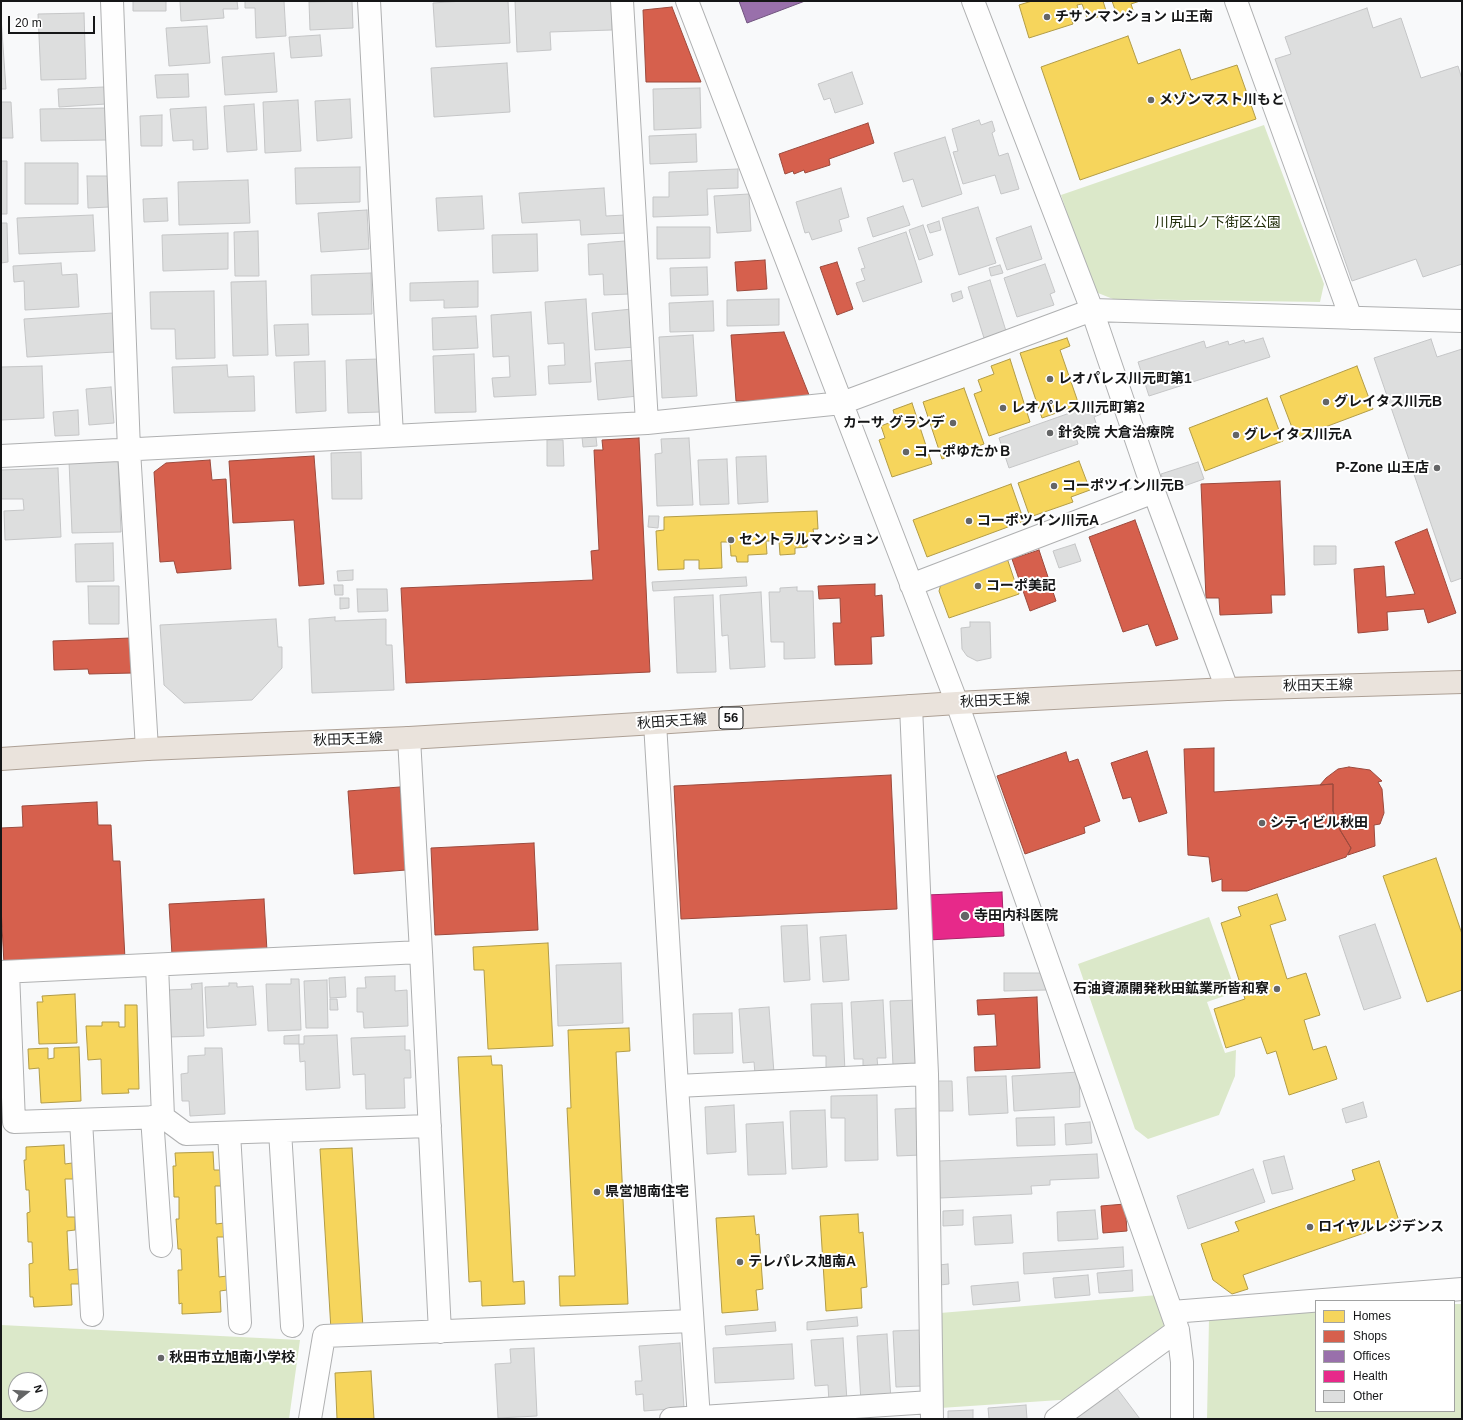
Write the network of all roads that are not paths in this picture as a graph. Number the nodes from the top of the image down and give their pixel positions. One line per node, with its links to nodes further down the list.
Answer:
1 (112, 1): 13 (street)
2 (369, 1): 12 (street)
3 (622, 1): 11 (street)
4 (687, 1): 10 (street)
5 (973, 1): 7 (street)
6 (1236, 1): 8 (street)
7 (1092, 310): 8 (street); 10 (street); 15 (street)
8 (1351, 318): 9 (street)
9 (1462, 321)
10 (842, 403): 11 (street); 16 (street)
11 (647, 423): 12 (street)
12 (392, 436): 13 (street)
13 (129, 450): 14 (street); 23 (street)
14 (1, 456)
15 (1154, 492): 16 (street); 18 (street)
16 (911, 585): 19 (street)
17 (1462, 682): 18 (main road, 秋田天王線 / 56)
18 (1227, 689): 19 (main road, 秋田天王線 / 56)
19 (957, 703): 20 (main road, 秋田天王線 / 56); 42 (street)
20 (911, 706): 21 (main road, 秋田天王線 / 56); 28 (street)
21 (655, 724): 22 (main road, 秋田天王線 / 56); 29 (street)
22 (408, 738): 23 (main road, 秋田天王線 / 56); 25 (street)
23 (147, 749): 24 (main road, 秋田天王線 / 56)
24 (1, 759)
25 (421, 952): 26 (street); 33 (street)
26 (157, 965): 27 (street); 31 (street)
27 (5, 972): 30 (street)
28 (928, 1074): 29 (street); 46 (street)
29 (677, 1086): 41 (street)
30 (7, 1094): 32 (street)
31 (157, 1117): 32 (street); 35 (street); 36 (street)
32 (81, 1120): 40 (street)
33 (430, 1126): 34 (street); 45 (street)
34 (280, 1131): 35 (street); 44 (street)
35 (229, 1133): 43 (street)
36 (161, 1246)
37 (1462, 1289): 38 (street)
38 (1363, 1300)
39 (1315, 1305): 42 (street)
40 (92, 1315)
41 (692, 1321): 45 (street); 47 (street)
42 (1175, 1321): 50 (street); 51 (street)
43 (240, 1323)
44 (292, 1326)
45 (440, 1332): 48 (street)
46 (932, 1411): 47 (street)
47 (699, 1418): 49 (street)
48 (310, 1419)
49 (671, 1419)
50 (1056, 1419)
51 (1182, 1419)

